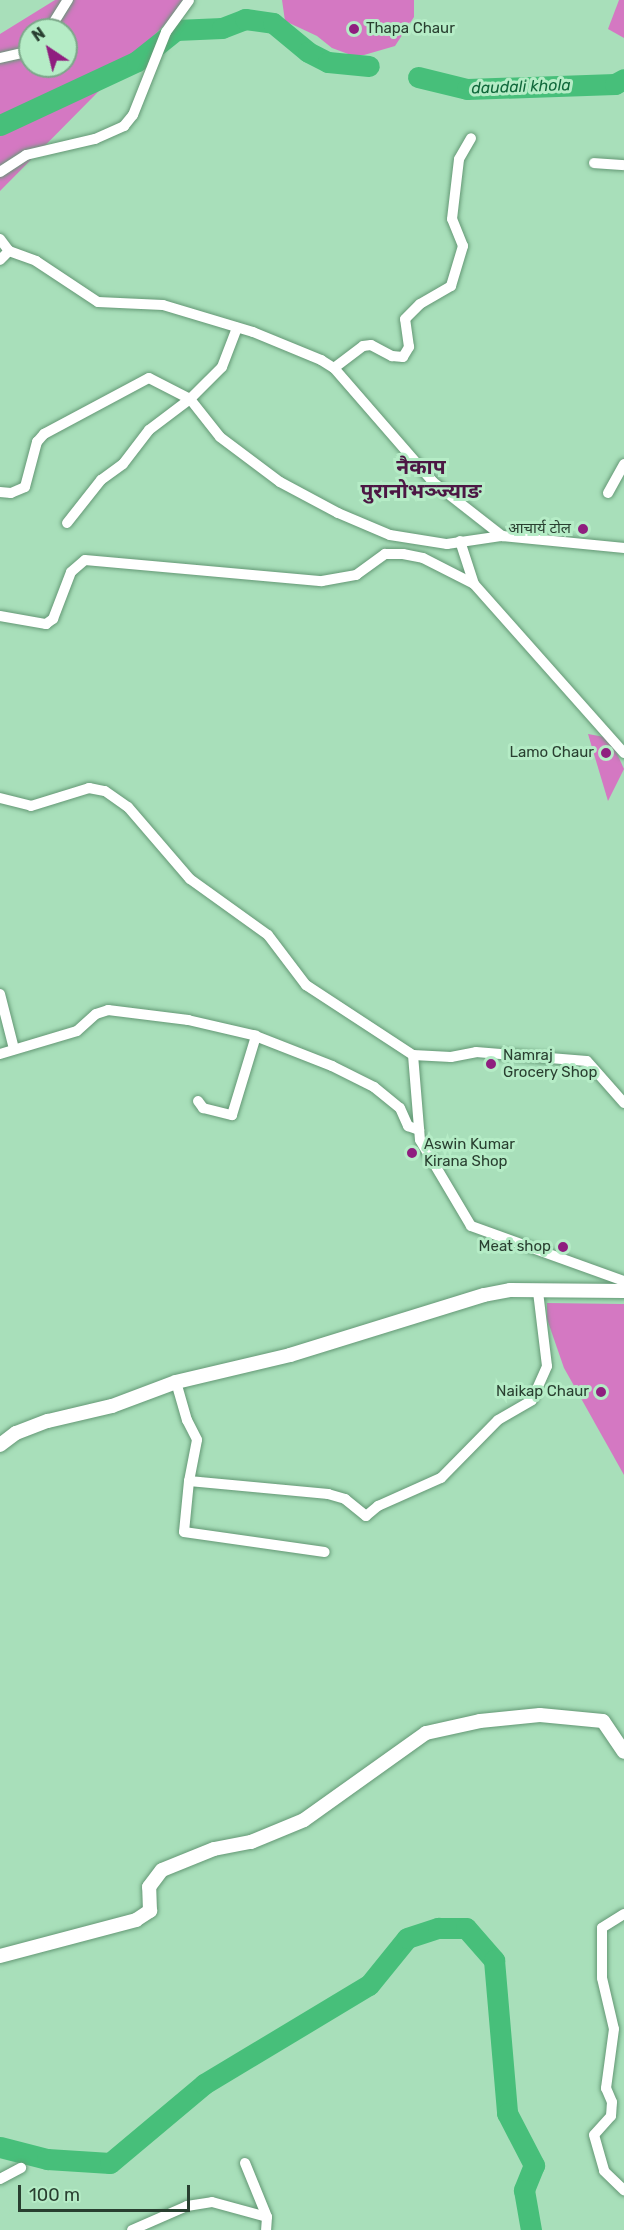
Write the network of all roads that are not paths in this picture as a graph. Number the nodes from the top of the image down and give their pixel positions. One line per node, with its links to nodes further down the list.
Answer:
1 (68, 0): 3 (street)
2 (189, 0): 9 (street)
3 (57, 18)
4 (18, 54): 5 (street)
5 (0, 58)
6 (471, 138): 14 (street)
7 (594, 163): 8 (street)
8 (624, 165)
9 (0, 172)
10 (0, 239): 11 (street)
11 (9, 251): 12 (street); 13 (street)
12 (0, 260)
13 (237, 328): 14 (street); 15 (street)
14 (333, 368): 20 (street)
15 (190, 399): 17 (street); 19 (street); 21 (street)
16 (624, 464): 18 (street)
17 (0, 492)
18 (608, 493)
19 (67, 523)
20 (502, 536): 21 (street); 22 (street)
21 (460, 541): 23 (street)
22 (624, 548)
23 (474, 584): 24 (street); 25 (street)
24 (0, 616)
25 (624, 753)
26 (0, 798): 31 (street)
27 (0, 994): 29 (street)
28 (256, 1036): 29 (street); 32 (street); 34 (street)
29 (14, 1049): 30 (street)
30 (0, 1054)
31 (412, 1056): 33 (street); 34 (street)
32 (198, 1101)
33 (624, 1103)
34 (419, 1130): 35 (street)
35 (624, 1281)
36 (624, 1291): 37 (street)
37 (538, 1292): 38 (street); 40 (street)
38 (176, 1382): 39 (street); 40 (street)
39 (0, 1445)
40 (189, 1481): 41 (street)
41 (325, 1552)
42 (624, 1752): 44 (street)
43 (624, 1914): 45 (street)
44 (0, 1956)
45 (619, 2046): 49 (street)
46 (245, 2163): 50 (street)
47 (21, 2168): 48 (street)
48 (0, 2179)
49 (624, 2190)
50 (267, 2217): 51 (street); 52 (street)
51 (132, 2230)
52 (266, 2230)

